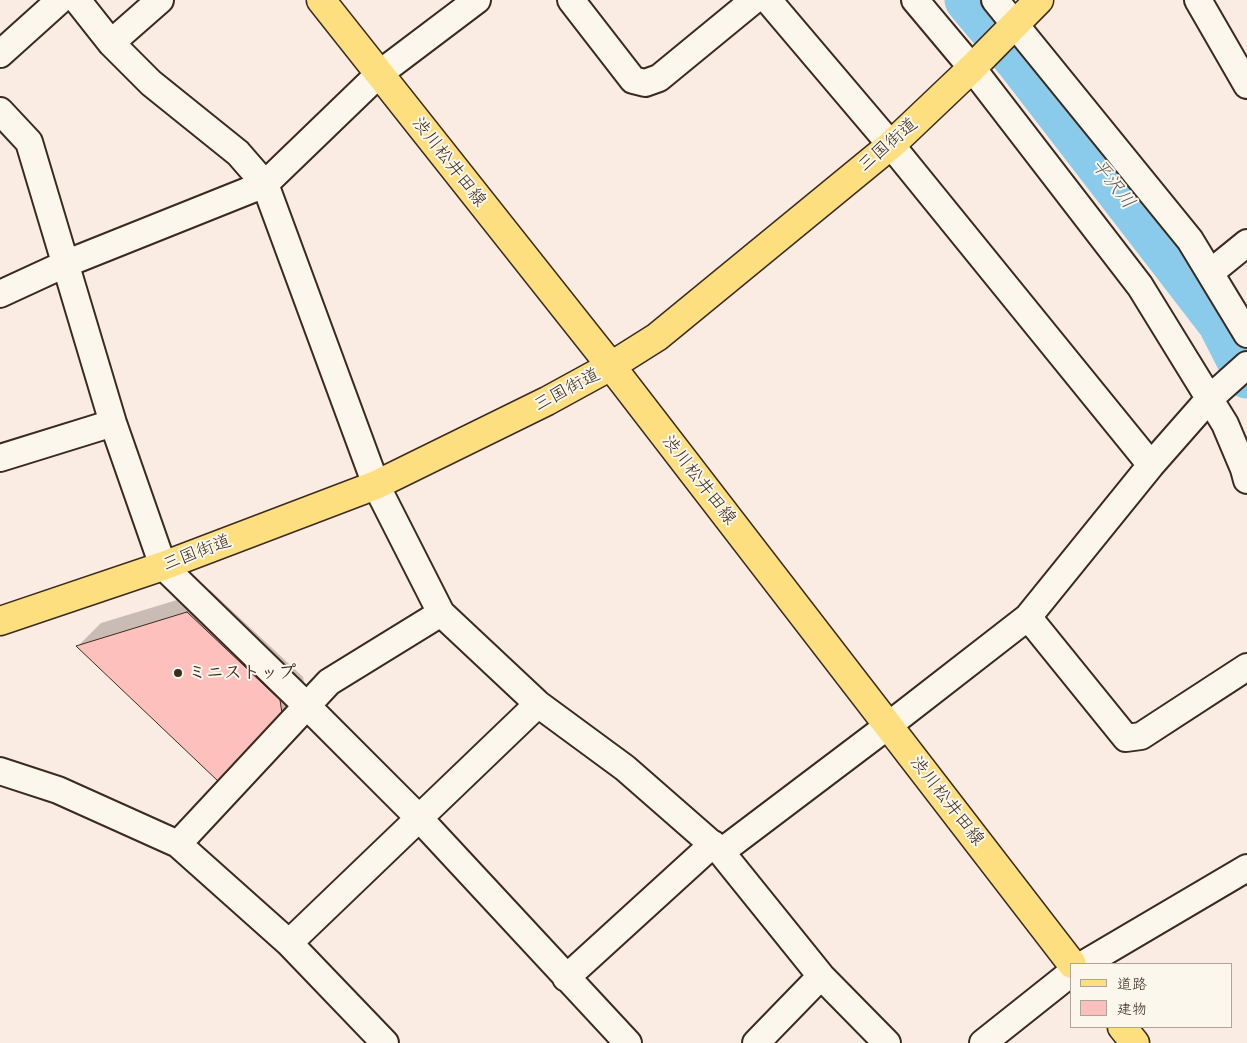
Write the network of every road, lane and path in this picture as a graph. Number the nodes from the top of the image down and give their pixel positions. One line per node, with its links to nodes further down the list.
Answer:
1 (60, 0): 15 (street)
2 (78, 0): 14 (street)
3 (160, 0): 14 (street)
4 (321, 0): 17 (main road, 渋川松井田線)
5 (477, 0): 17 (street)
6 (571, 0): 7 (street)
7 (754, 0)
8 (768, 0): 20 (street)
9 (915, 0): 16 (street)
10 (996, 0): 13 (street)
11 (1039, 0): 13 (main road, 三国街道)
12 (1198, 0): 18 (street)
13 (1013, 26): 16 (main road, 三国街道); 24 (street)
14 (111, 43): 21 (street)
15 (0, 54)
16 (978, 62): 20 (main road, 三国街道); 29 (street)
17 (379, 74): 21 (street); 28 (main road, 渋川松井田線)
18 (1247, 85)
19 (0, 111): 23 (street)
20 (891, 145): 28 (main road, 三国街道); 32 (street)
21 (265, 184): 23 (street); 34 (street)
22 (1247, 242): 24 (street)
23 (65, 264): 25 (street); 30 (street)
24 (1210, 273): 26 (street)
25 (0, 294)
26 (1247, 334)
27 (1247, 365): 29 (street)
28 (611, 366): 34 (main road, 三国街道); 42 (main road, 渋川松井田線)
29 (1215, 393): 32 (street); 33 (street)
30 (113, 423): 31 (street); 35 (street)
31 (0, 458)
32 (1151, 465): 37 (street)
33 (1247, 480)
34 (376, 485): 35 (main road, 三国街道); 36 (street)
35 (163, 566): 38 (main road, 三国街道); 41 (street)
36 (441, 613): 40 (street); 41 (street)
37 (1028, 617): 39 (street); 42 (street)
38 (0, 620)
39 (1247, 666)
40 (538, 704): 44 (street); 46 (street)
41 (307, 706): 44 (street); 45 (street)
42 (889, 725): 46 (street); 49 (main road, 渋川松井田線)
43 (2, 778): 45 (street)
44 (418, 818): 48 (street); 53 (street)
45 (178, 844): 48 (street)
46 (717, 848): 52 (street); 53 (street)
47 (1247, 868): 50 (street)
48 (289, 943): 55 (street)
49 (1071, 963)
50 (1086, 963)
51 (1070, 974): 59 (street)
52 (821, 976): 57 (street); 58 (street)
53 (566, 978): 56 (street)
54 (1123, 1028): 60 (main road)
55 (385, 1043)
56 (628, 1043)
57 (756, 1043)
58 (886, 1043)
59 (983, 1043)
60 (1135, 1043)

